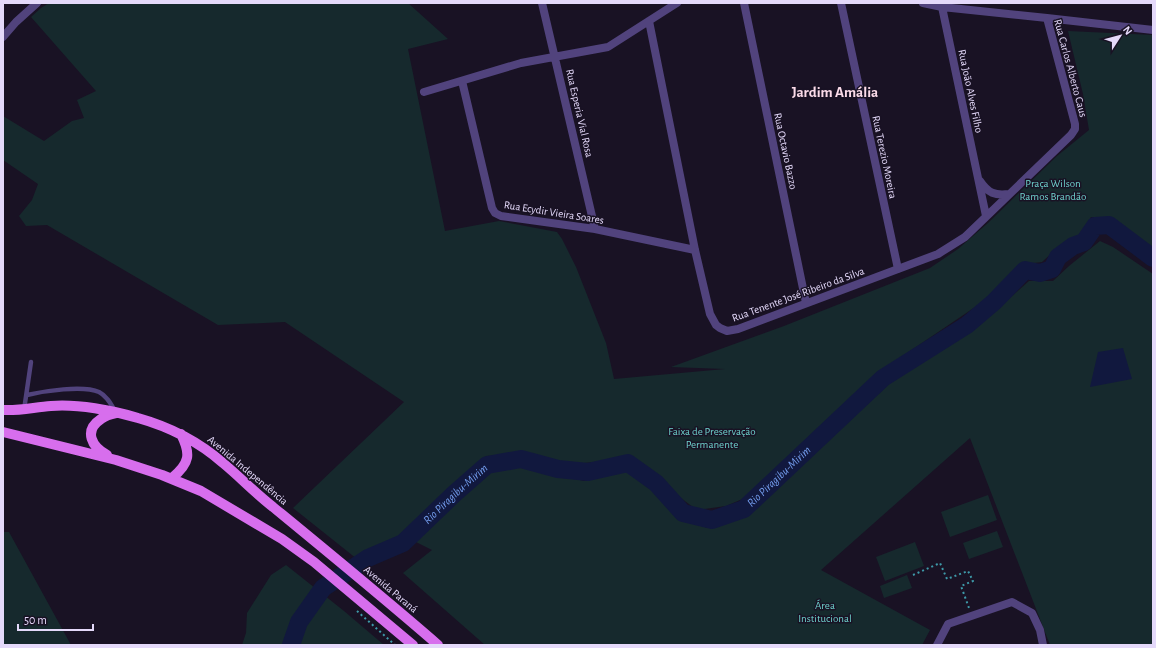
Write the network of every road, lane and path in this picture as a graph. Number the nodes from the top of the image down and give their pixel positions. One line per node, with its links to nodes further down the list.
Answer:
1 (37, 3): 11 (street)
2 (542, 3): 12 (street, Rua Esperia Vial Rosa)
3 (677, 3): 9 (street)
4 (744, 3): 22 (street, Rua Octavio Bazzo)
5 (841, 3): 21 (street, Rua Terezio Moreira)
6 (923, 3): 7 (street, Rua Carlos Alberto Caus)
7 (942, 7): 8 (street, Rua Carlos Alberto Caus); 16 (street, Rua João Alves Filho)
8 (1047, 18): 10 (street); 15 (street, Rua Carlos Alberto Caus)
9 (650, 21): 12 (street); 20 (street, Rua Tenente José Ribeiro da Silva)
10 (1153, 30)
11 (3, 37)
12 (555, 56): 13 (street); 19 (street, Rua Esperia Vial Rosa)
13 (462, 81): 14 (street); 19 (street, Rua Ecydir Vieira Soares)
14 (424, 92)
15 (1075, 129): 17 (street, Rua Tenente José Ribeiro da Silva)
16 (978, 179): 17 (street); 18 (street, Rua João Alves Filho)
17 (1009, 194): 18 (street, Rua Tenente José Ribeiro da Silva)
18 (986, 216): 21 (street, Rua Tenente José Ribeiro da Silva)
19 (595, 229): 20 (street, Rua Ecydir Vieira Soares)
20 (695, 250): 22 (street, Rua Tenente José Ribeiro da Silva)
21 (898, 269): 22 (street, Rua Tenente José Ribeiro da Silva)
22 (806, 303)
23 (31, 362): 24 (lane)
24 (27, 395): 26 (lane); 27 (lane)
25 (3, 410): 26 (main road, Avenida Independência)
26 (24, 410): 27 (main road, Avenida Independência)
27 (116, 412): 29 (main road, Avenida Independência); 30 (main road)
28 (3, 432): 30 (main road)
29 (181, 434): 31 (main road); 32 (main road, Avenida Independência)
30 (116, 460): 31 (main road)
31 (172, 478): 37 (main road)
32 (328, 552): 38 (main road, Avenida Paraná)
33 (913, 575): 35 (path)
34 (354, 609): 36 (path)
35 (972, 615): 39 (street); 40 (street)
36 (394, 645)
37 (413, 645)
38 (438, 645)
39 (937, 645)
40 (1043, 645)

